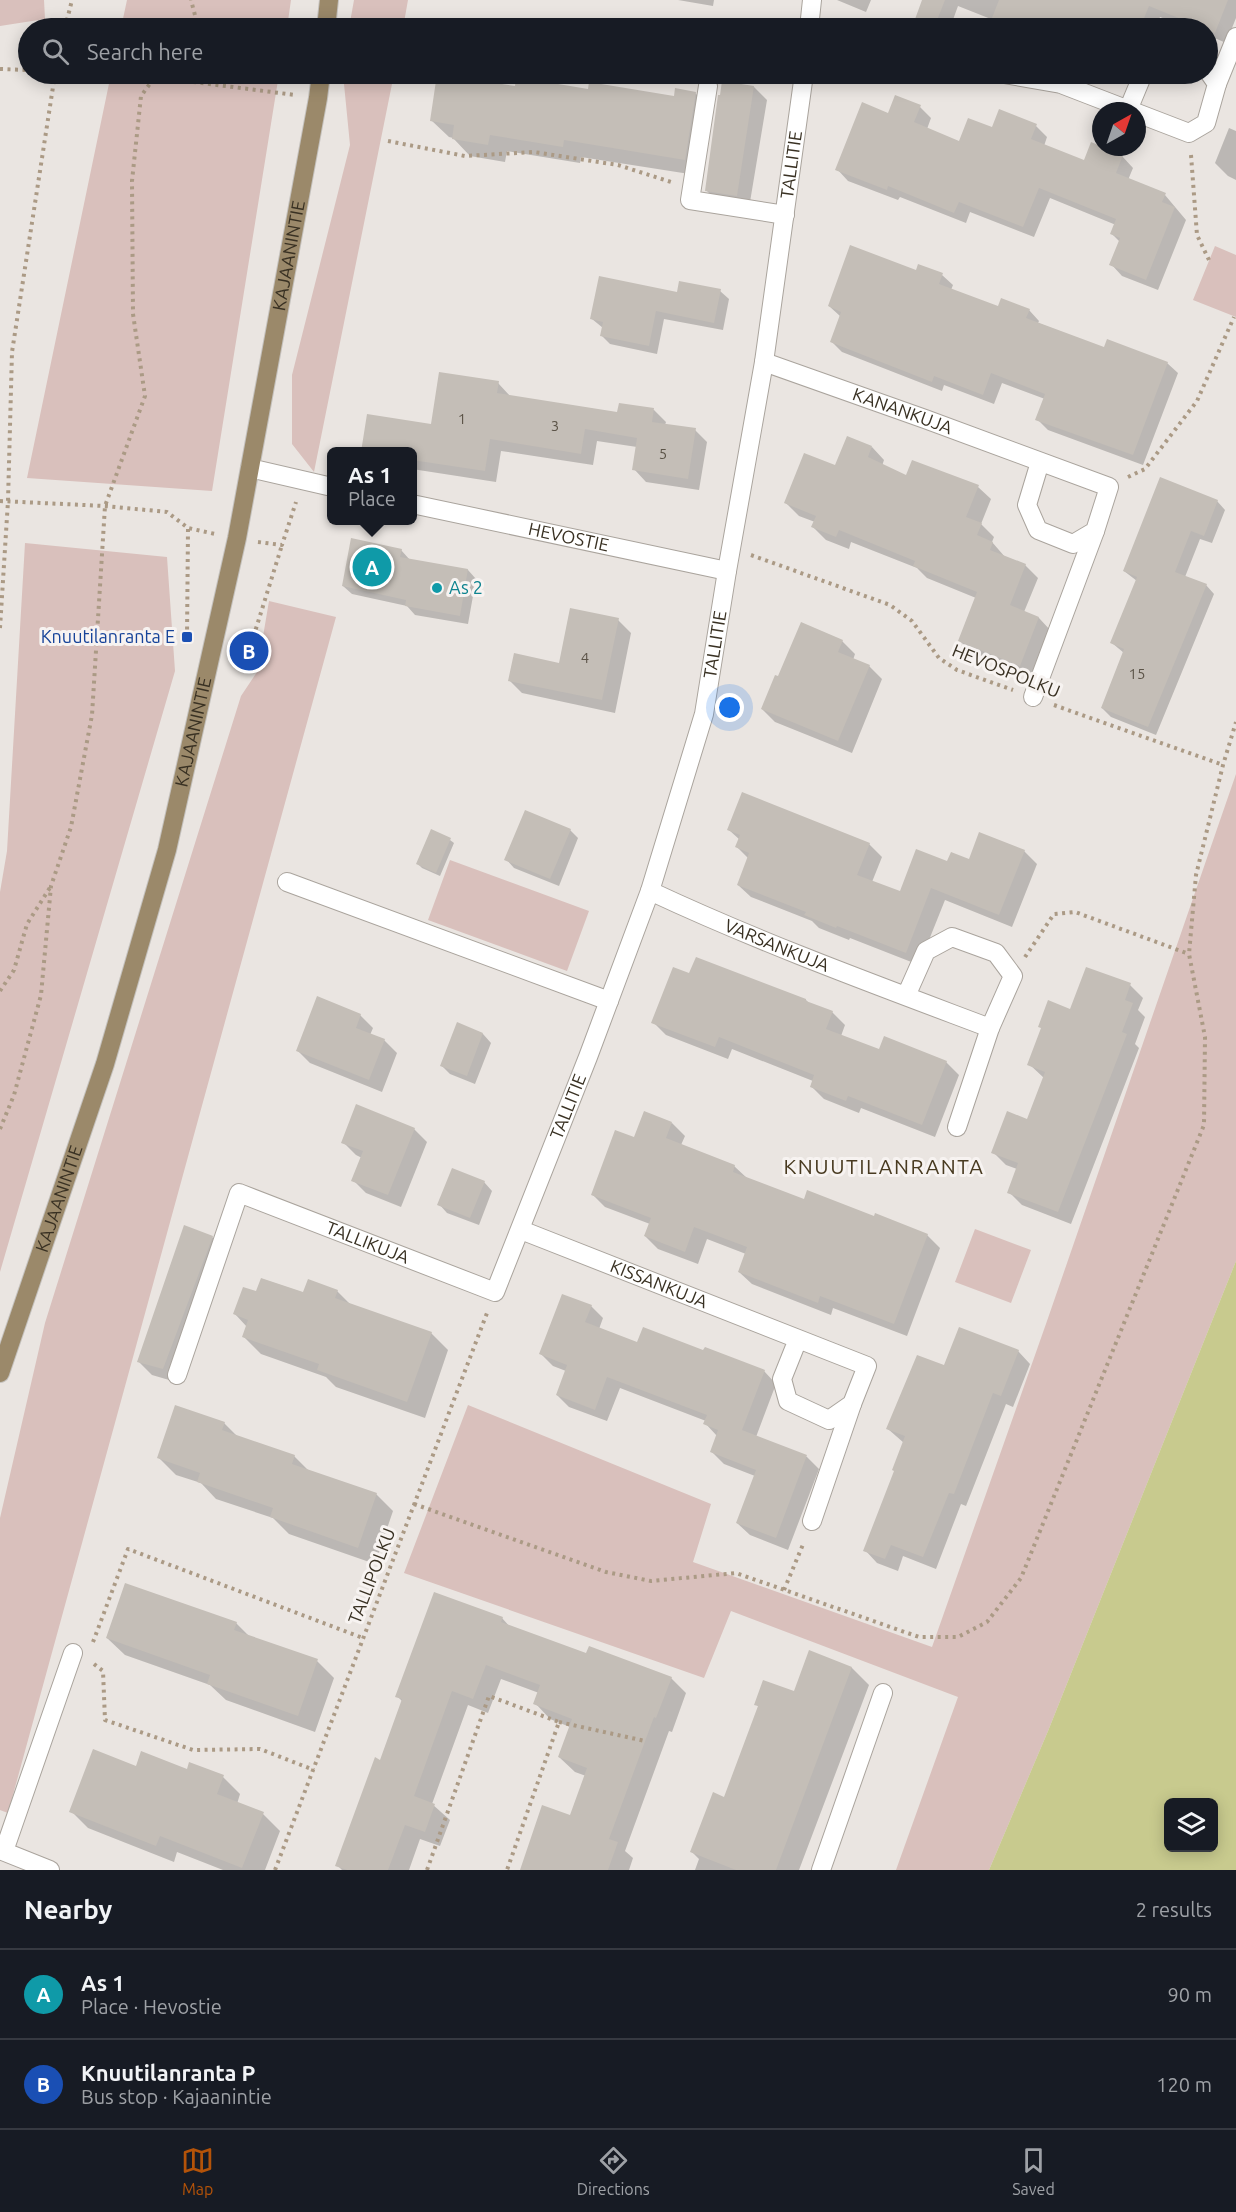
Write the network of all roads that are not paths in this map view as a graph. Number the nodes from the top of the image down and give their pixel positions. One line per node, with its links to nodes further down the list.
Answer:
1 (329, 0): 3 (main road)
2 (812, 0): 4 (street)
3 (327, 18)
4 (810, 18)
5 (1236, 37): 6 (street)
6 (1218, 68)
7 (320, 84): 19 (main road, KAJAANINTIE)
8 (803, 84): 16 (street, TALLITIE)
9 (1061, 84): 13 (street)
10 (1140, 84): 14 (street)
11 (1211, 84): 15 (street)
12 (708, 86): 16 (street)
13 (1108, 102)
14 (1135, 102)
15 (1146, 116)
16 (785, 215): 17 (street, TALLITIE)
17 (764, 362): 18 (street, KANANKUJA); 23 (street, TALLITIE)
18 (1040, 462): 22 (street, KANANKUJA); 22 (street)
19 (250, 468): 20 (street); 34 (main road, KAJAANINTIE)
20 (327, 486)
21 (417, 505): 23 (street, HEVOSTIE)
22 (1095, 531): 24 (street)
23 (727, 571): 26 (street, TALLITIE)
24 (1033, 697)
25 (287, 882): 28 (street)
26 (650, 891): 27 (street, VARSANKUJA); 28 (street, TALLITIE)
27 (906, 996): 29 (street, VARSANKUJA); 29 (street)
28 (609, 1000): 31 (street, TALLITIE)
29 (990, 1028): 30 (street)
30 (957, 1127)
31 (521, 1230): 32 (street, TALLITIE); 33 (street, KISSANKUJA)
32 (495, 1293): 35 (street, TALLIKUJA)
33 (798, 1339): 36 (street, KISSANKUJA); 36 (street)
34 (0, 1373)
35 (177, 1375)
36 (852, 1404): 37 (street)
37 (812, 1521)
38 (80, 1656): 40 (street)
39 (883, 1693): 42 (street)
40 (2, 1851): 41 (street)
41 (50, 1870)
42 (821, 1870)

